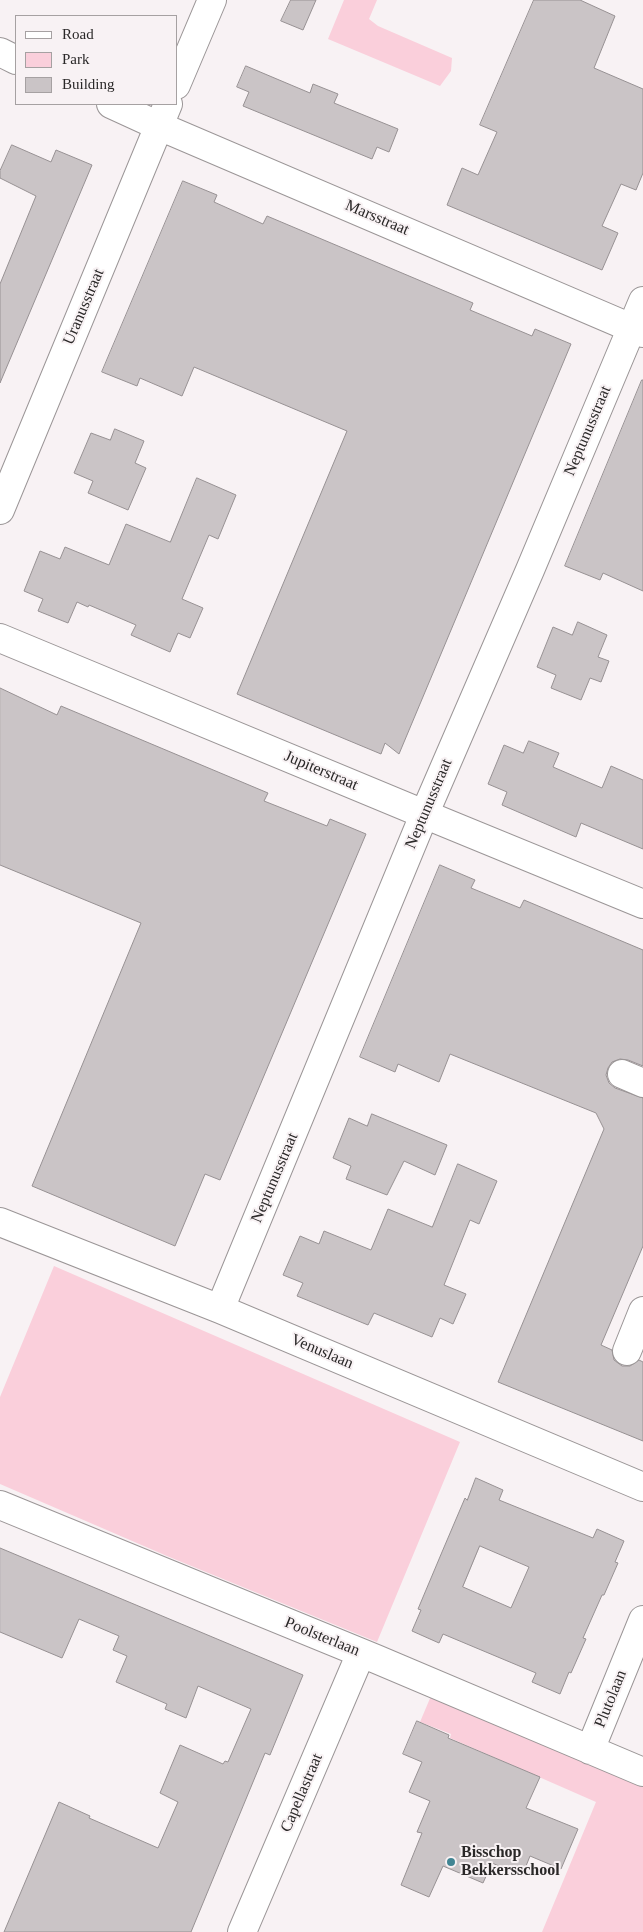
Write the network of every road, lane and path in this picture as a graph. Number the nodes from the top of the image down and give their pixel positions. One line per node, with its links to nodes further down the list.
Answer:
1 (212, 0): 4 (street)
2 (0, 52): 3 (street)
3 (15, 60)
4 (178, 80)
5 (116, 105): 6 (street, Marsstraat)
6 (164, 115): 8 (street, Marsstraat); 9 (street, Uranusstraat)
7 (643, 301): 8 (street, Neptunusstraat)
8 (637, 331): 11 (street, Neptunusstraat)
9 (0, 510)
10 (0, 638): 11 (street, Jupiterstraat)
11 (424, 815): 12 (street, Jupiterstraat); 14 (street, Neptunusstraat)
12 (643, 904)
13 (0, 1222): 14 (street, Venuslaan)
14 (220, 1308): 17 (street, Venuslaan)
15 (643, 1311): 16 (street)
16 (627, 1351)
17 (643, 1487)
18 (0, 1505): 20 (street, Poolsterlaan)
19 (643, 1620): 21 (street, Plutolaan)
20 (361, 1653): 21 (street, Poolsterlaan); 23 (street, Capellastraat)
21 (590, 1750): 22 (street, Poolsterlaan)
22 (643, 1772)
23 (242, 1932)

